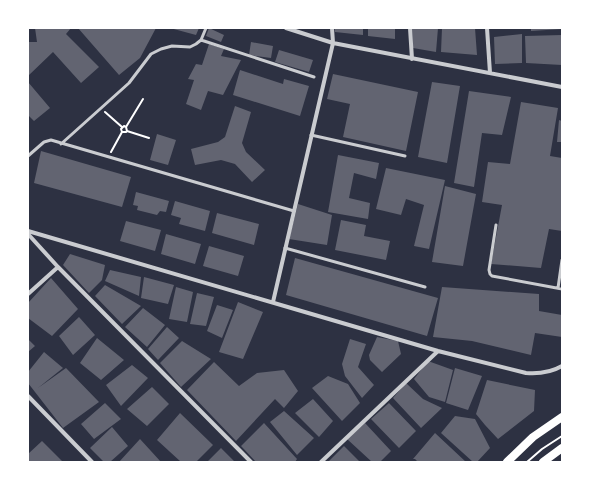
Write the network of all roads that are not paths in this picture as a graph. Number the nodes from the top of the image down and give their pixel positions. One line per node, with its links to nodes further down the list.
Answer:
1 (206, 28): 6 (lane)
2 (286, 28): 7 (street)
3 (332, 28): 7 (street)
4 (410, 28): 8 (street)
5 (487, 28): 9 (street)
6 (201, 40): 10 (lane); 13 (lane)
7 (333, 43): 8 (street); 12 (street)
8 (412, 59): 9 (street)
9 (490, 73): 11 (street)
10 (314, 77)
11 (562, 87)
12 (311, 136): 15 (lane); 16 (street)
13 (61, 144): 14 (lane); 16 (lane)
14 (28, 156)
15 (405, 156)
16 (294, 211): 19 (street)
17 (496, 225): 23 (lane)
18 (28, 232): 21 (street); 26 (street)
19 (285, 248): 22 (lane); 26 (street)
20 (562, 260): 23 (lane)
21 (58, 267): 25 (street); 34 (street)
22 (425, 287)
23 (558, 288): 24 (lane)
24 (562, 289)
25 (28, 294)
26 (273, 302): 27 (street)
27 (438, 351): 28 (street); 35 (street)
28 (562, 366)
29 (28, 396): 33 (street)
30 (562, 417): 36 (main road)
31 (562, 448): 32 (main road)
32 (545, 460)
33 (92, 462)
34 (251, 462)
35 (321, 462)
36 (507, 462)

